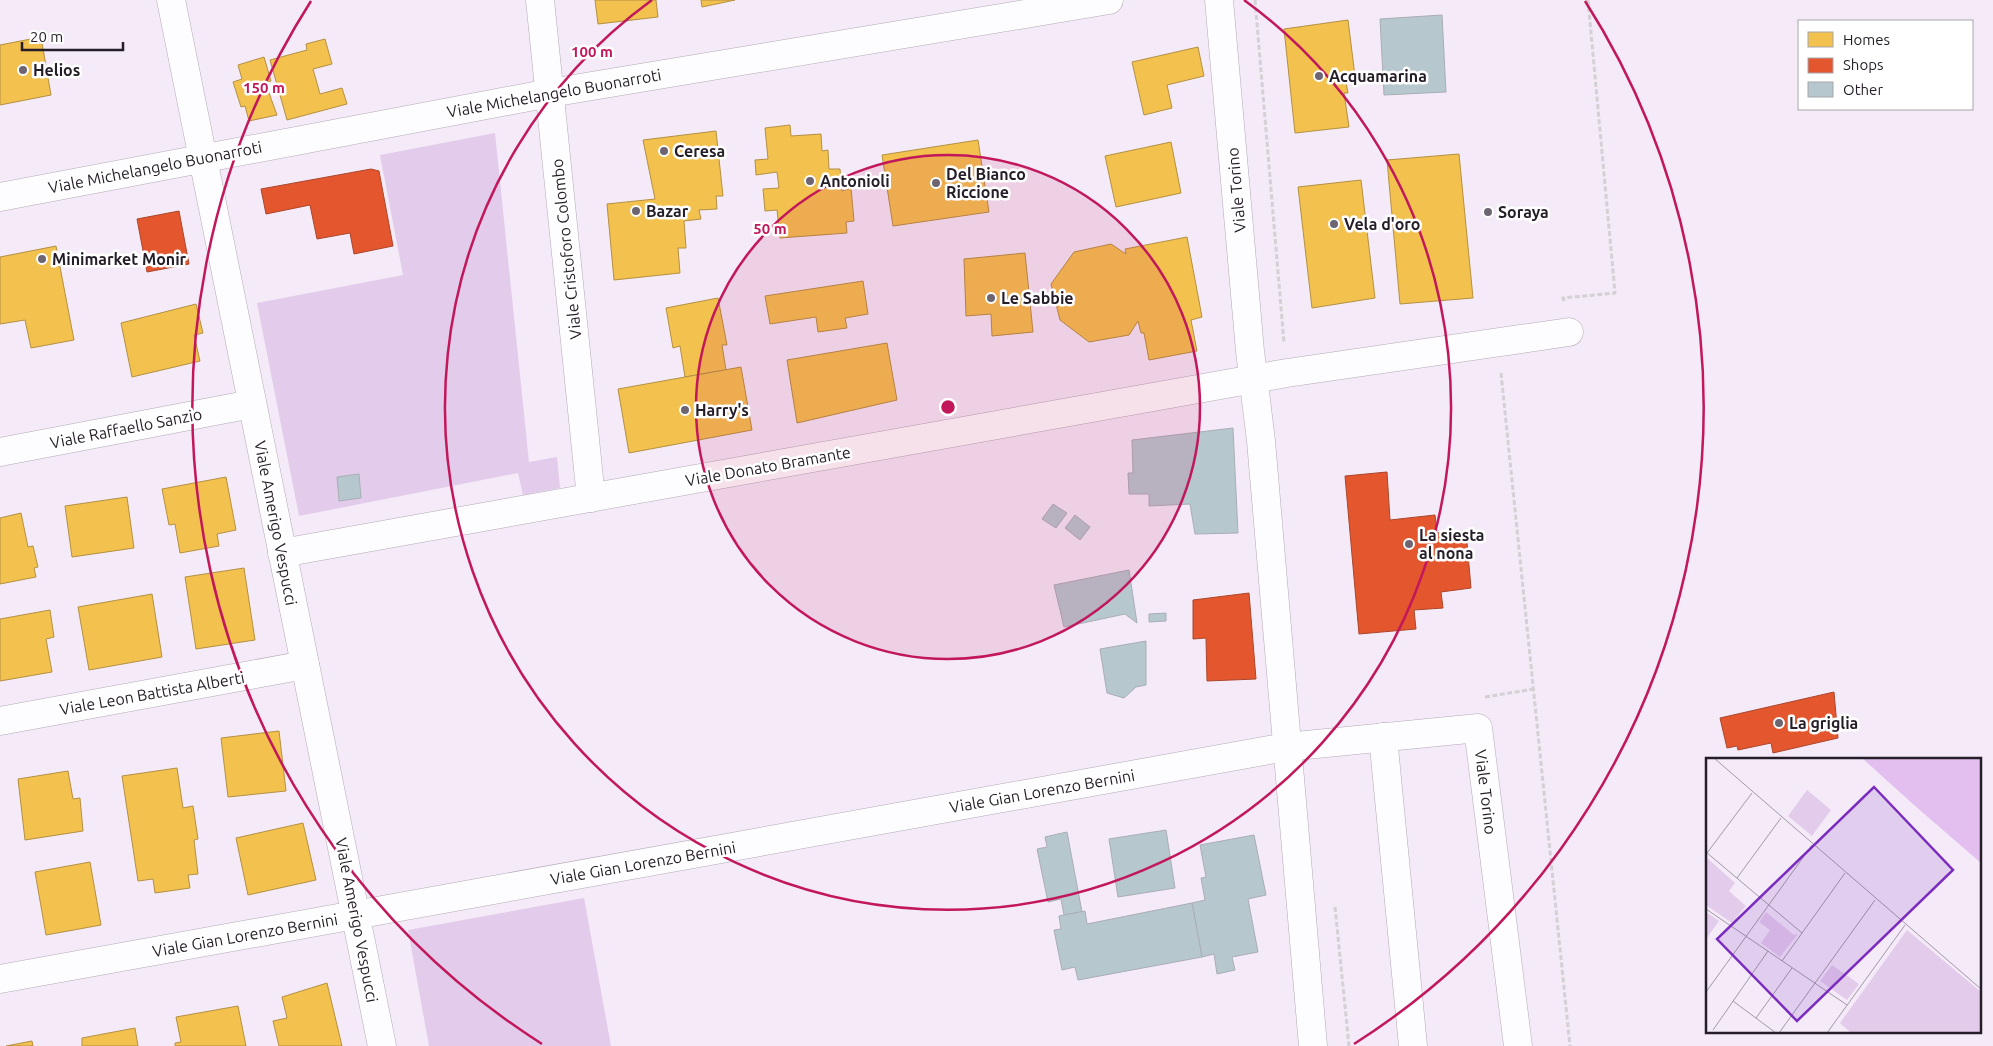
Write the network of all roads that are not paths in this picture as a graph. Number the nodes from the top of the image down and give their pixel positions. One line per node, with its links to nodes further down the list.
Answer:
1 (171, 0): 6 (street, Viale Amerigo Vespucci)
2 (540, 0): 5 (street, Viale Cristoforo Colombo)
3 (1109, 0): 5 (street, Viale Michelangelo Buonarroti)
4 (1219, 0): 9 (street, Viale Torino)
5 (550, 93): 6 (street, Viale Michelangelo Buonarroti); 12 (street, Viale Cristoforo Colombo)
6 (203, 157): 7 (street, Viale Michelangelo Buonarroti); 10 (street, Viale Amerigo Vespucci)
7 (0, 197)
8 (1569, 332): 9 (street)
9 (1253, 380): 12 (street, Viale Donato Bramante); 17 (street, Viale Torino)
10 (252, 404): 11 (street, Viale Raffaello Sanzio); 13 (street, Viale Amerigo Vespucci)
11 (0, 452)
12 (591, 498): 13 (street, Viale Donato Bramante)
13 (282, 553): 14 (street, Viale Amerigo Vespucci)
14 (305, 665): 15 (street, Viale Leon Battista Alberti); 18 (street, Viale Amerigo Vespucci)
15 (0, 721)
16 (1383, 737): 17 (street, Viale Torino); 22 (street); 23 (street, Viale Torino)
17 (1286, 747): 18 (street, Viale Gian Lorenzo Bernini); 21 (street, Viale Torino)
18 (356, 915): 19 (street, Viale Gian Lorenzo Bernini); 20 (street, Viale Amerigo Vespucci)
19 (0, 979)
20 (382, 1046)
21 (1313, 1046)
22 (1413, 1046)
23 (1518, 1046)

